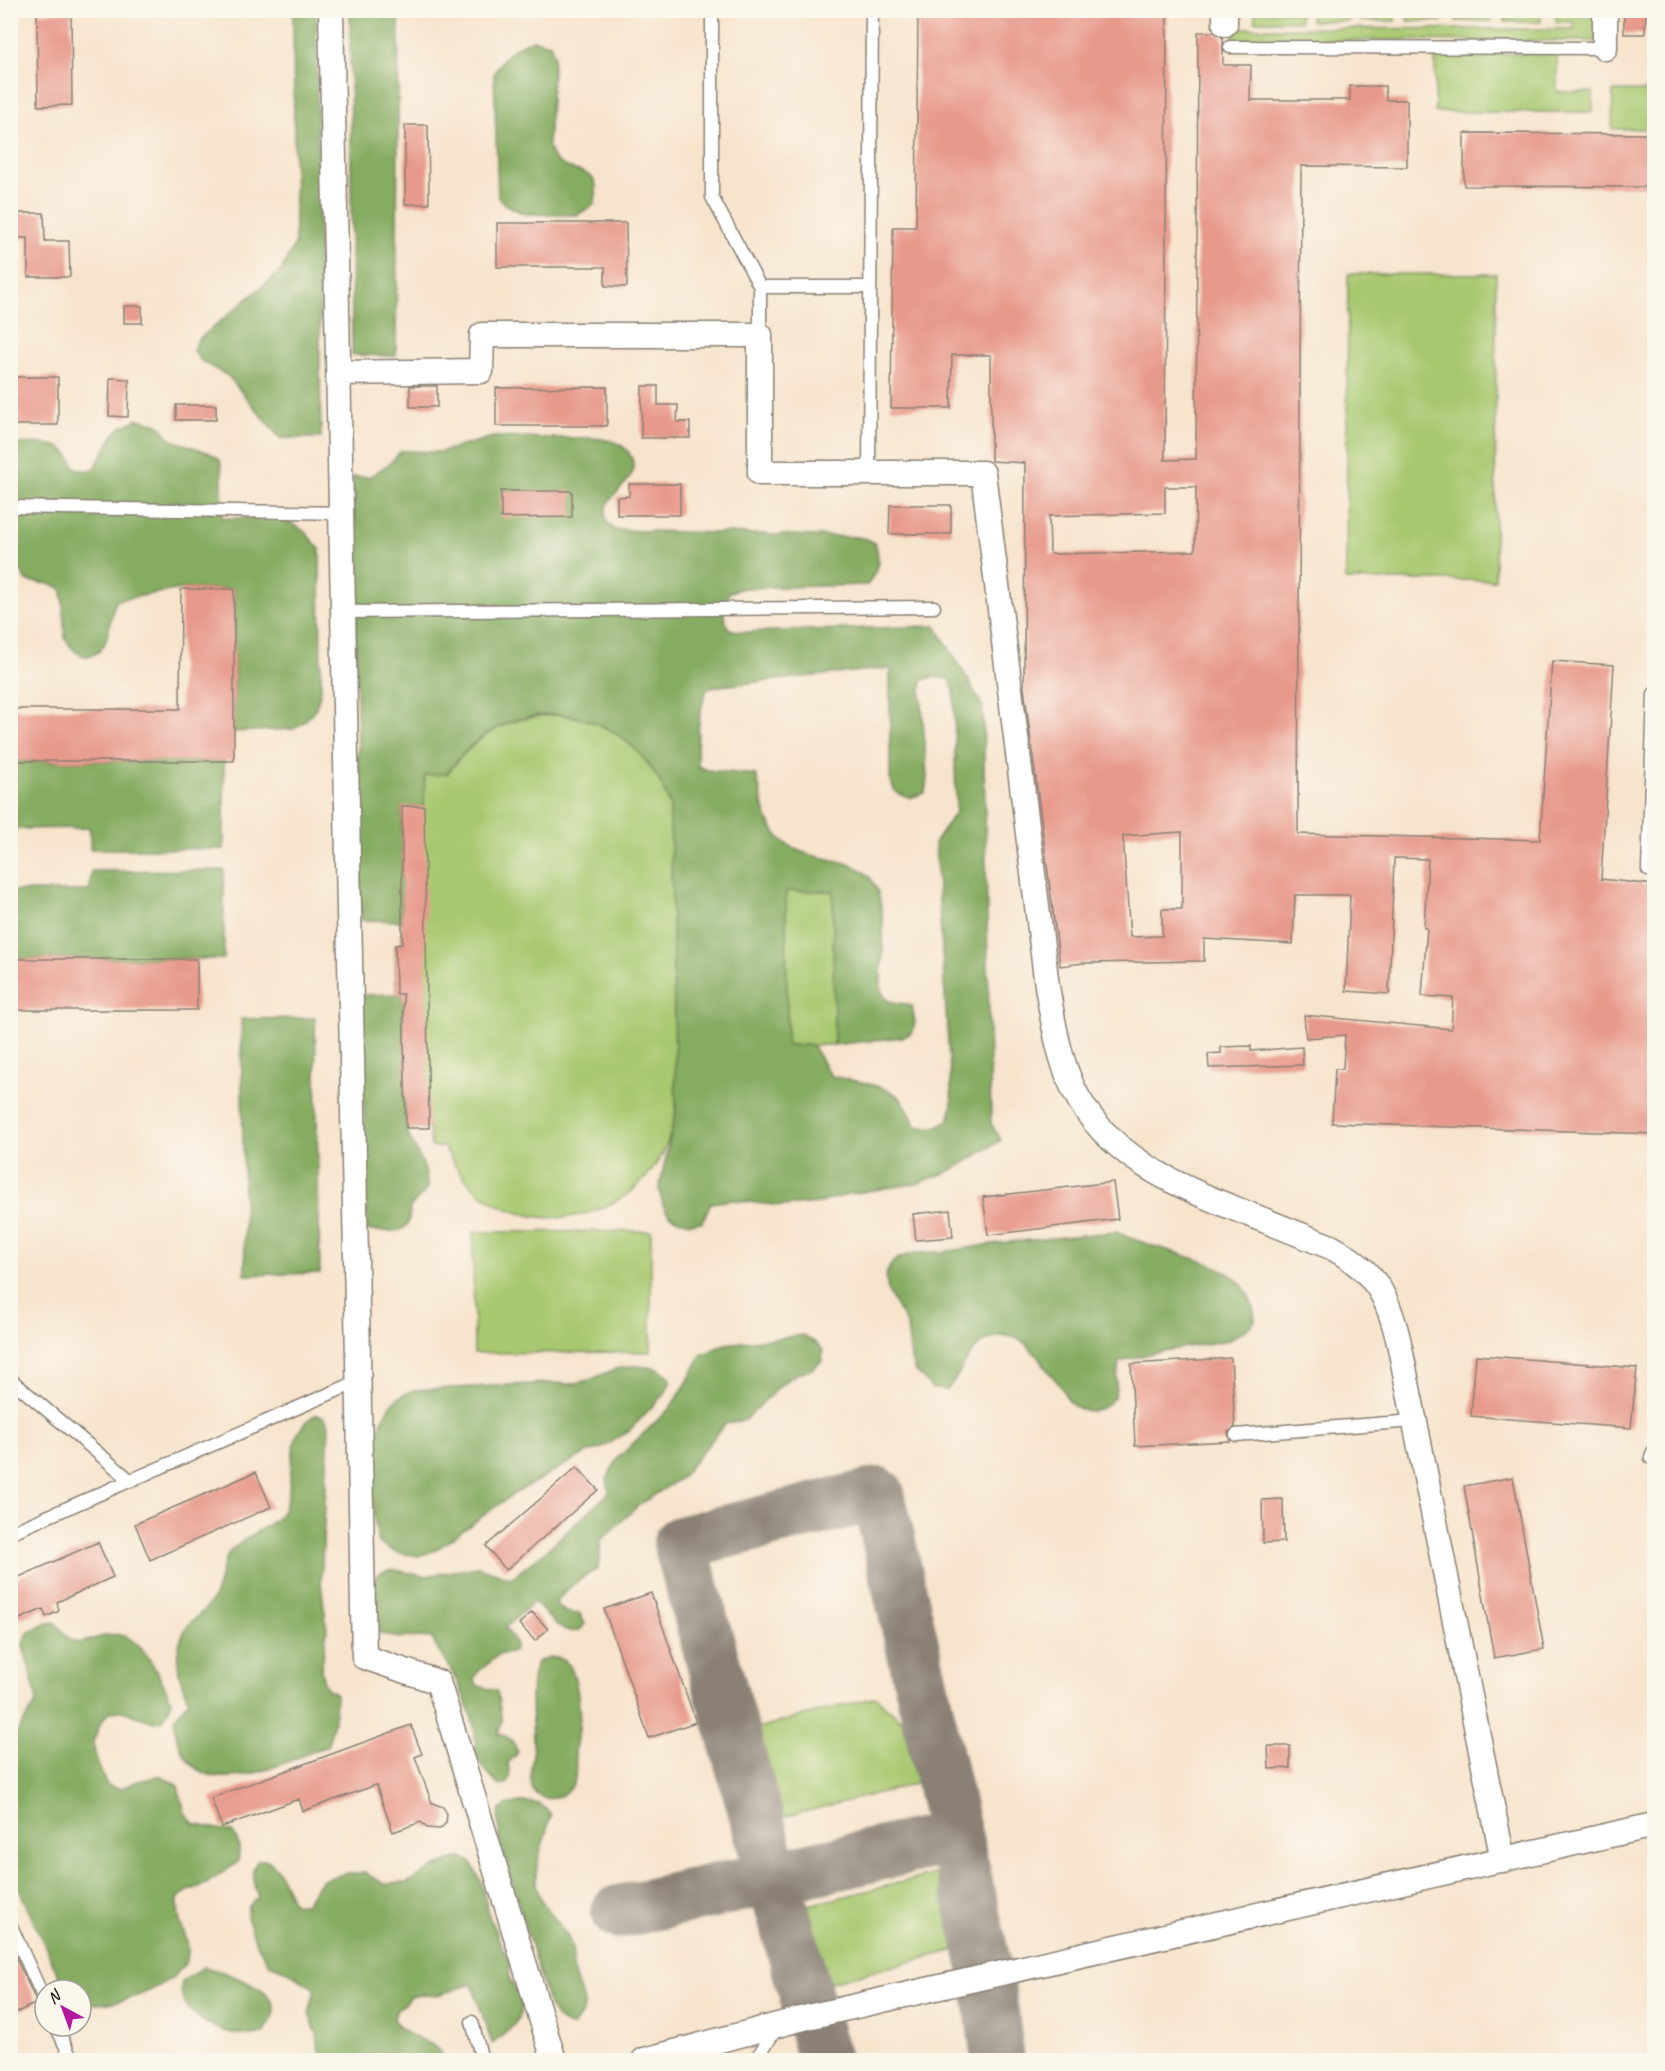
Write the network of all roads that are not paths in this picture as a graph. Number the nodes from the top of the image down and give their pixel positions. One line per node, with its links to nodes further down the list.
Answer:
1 (331, 10): 10 (street)
2 (712, 10): 7 (lane)
3 (872, 10): 8 (lane)
4 (1605, 10): 6 (street)
5 (1226, 27): 6 (lane)
6 (1605, 48)
7 (760, 287): 8 (lane); 9 (lane)
8 (870, 287): 11 (lane)
9 (760, 335): 10 (street); 11 (street)
10 (339, 373): 13 (street)
11 (869, 473): 20 (street)
12 (10, 507): 13 (lane)
13 (342, 513): 15 (street)
14 (934, 607): 15 (lane)
15 (344, 612): 19 (street)
16 (1654, 694): 17 (lane)
17 (1648, 870)
18 (10, 1379): 22 (lane)
19 (359, 1381): 22 (lane); 33 (street)
20 (1414, 1421): 21 (lane); 25 (street)
21 (1236, 1436)
22 (130, 1480): 23 (lane)
23 (10, 1533)
24 (1654, 1825): 25 (street)
25 (1503, 1860): 29 (street)
26 (10, 1924): 27 (lane)
27 (35, 1978)
28 (471, 2022): 32 (lane)
29 (779, 2025): 34 (street); 35 (lane)
30 (61, 2038): 31 (lane)
31 (72, 2061)
32 (482, 2061)
33 (554, 2061)
34 (644, 2061)
35 (755, 2061)

